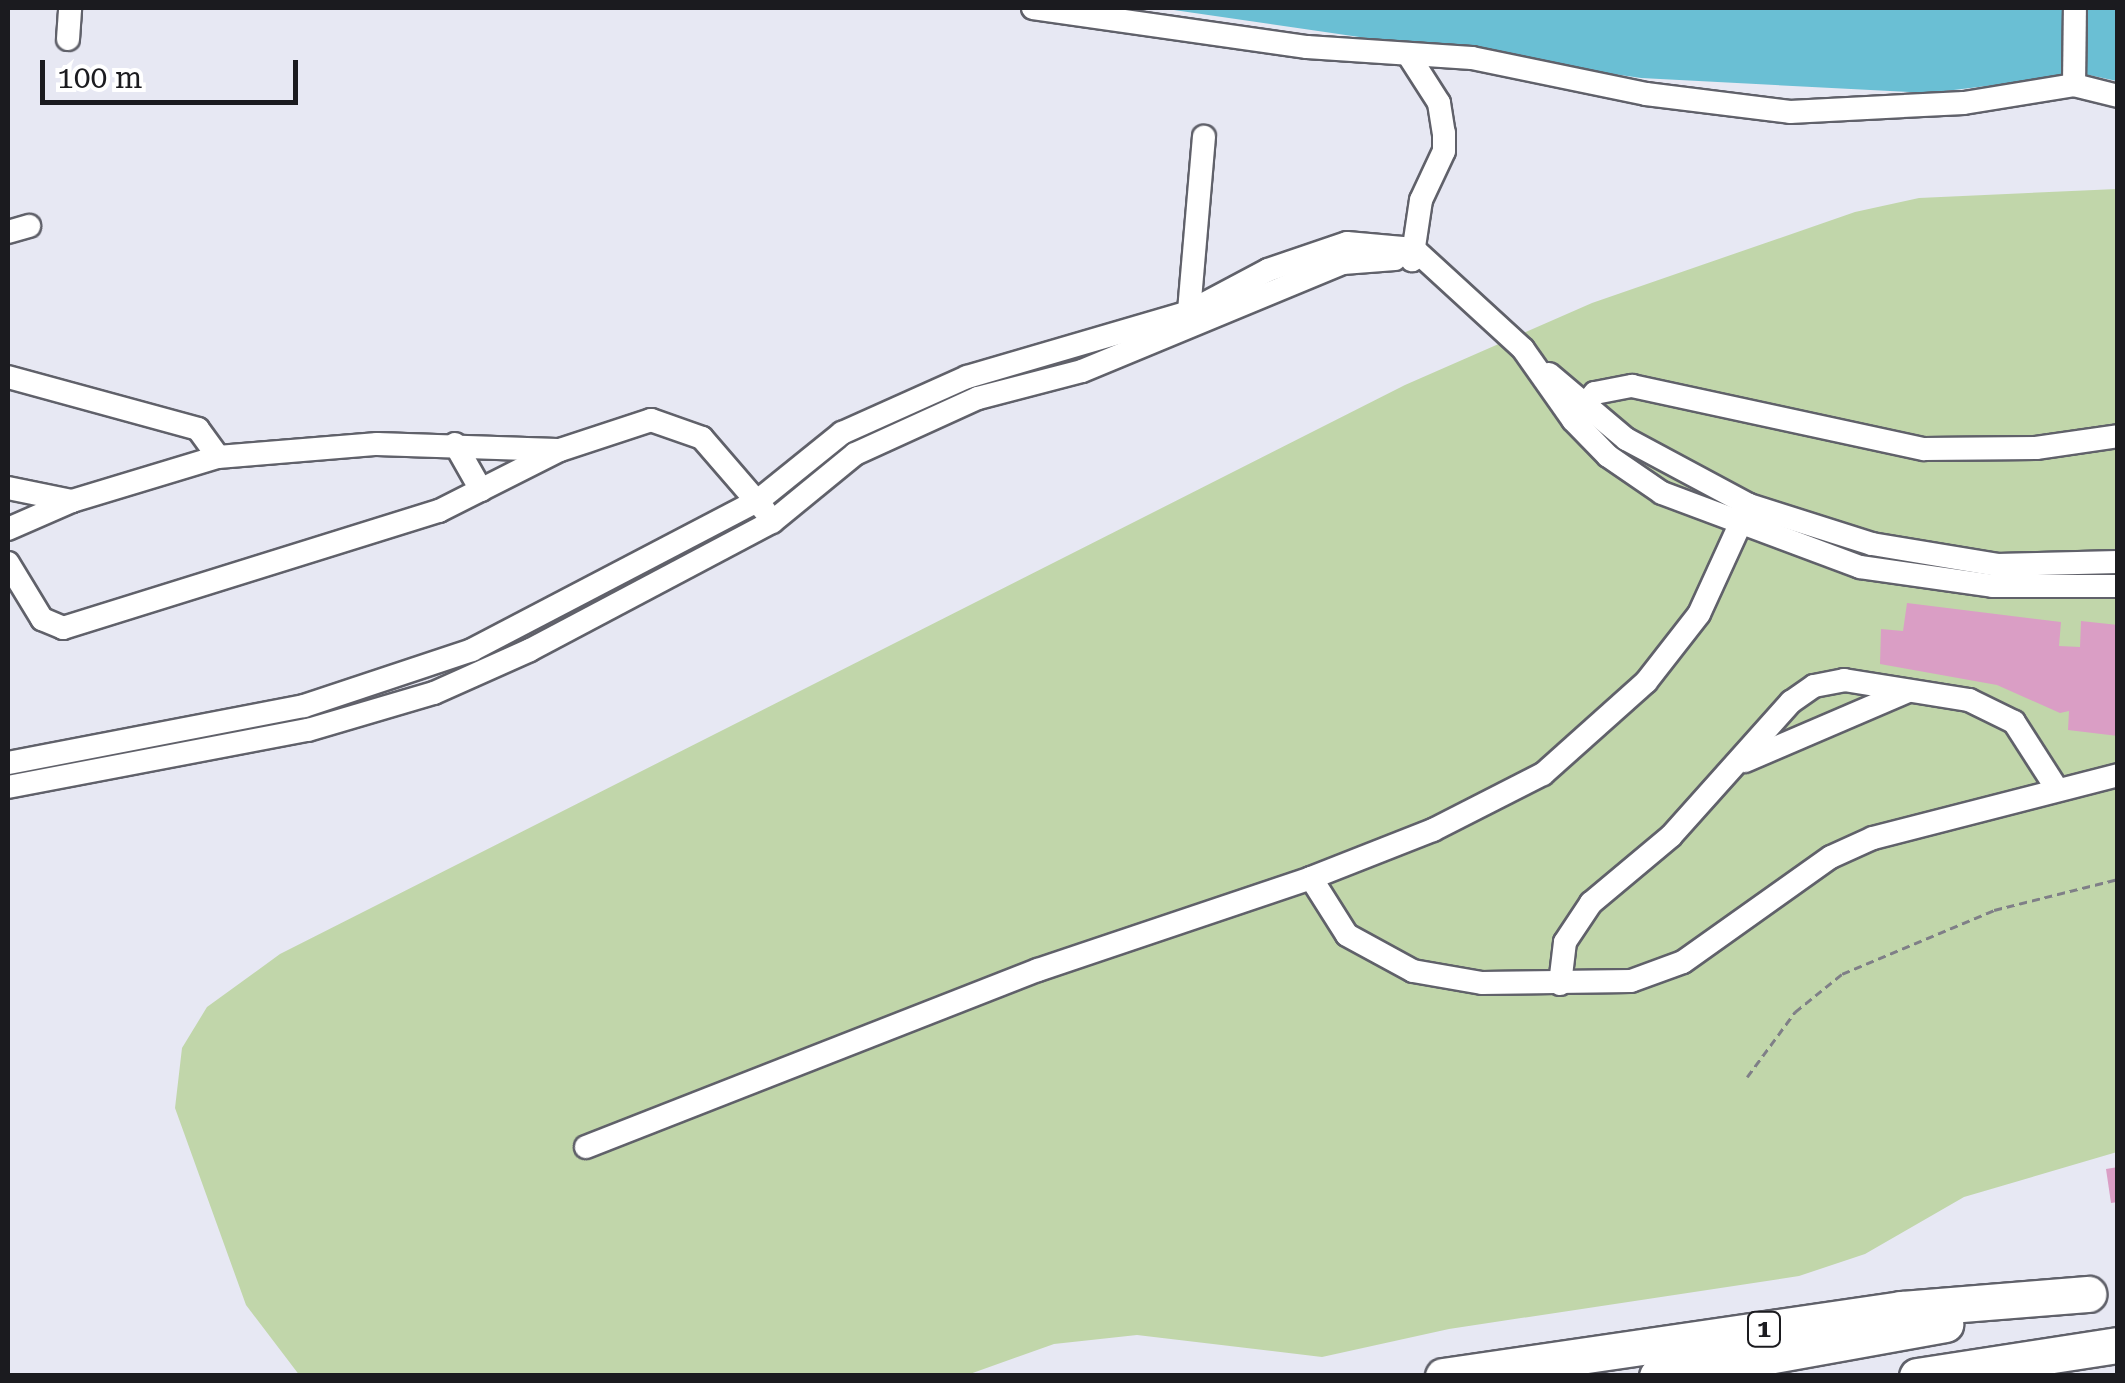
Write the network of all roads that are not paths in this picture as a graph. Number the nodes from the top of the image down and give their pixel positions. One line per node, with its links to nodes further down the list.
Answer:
1 (70, 8): 4 (street)
2 (1033, 8): 5 (street)
3 (2075, 8): 6 (street)
4 (68, 39)
5 (1409, 56): 6 (street); 9 (street)
6 (2073, 77): 7 (street)
7 (2118, 96)
8 (1204, 137): 10 (street)
9 (1421, 259): 10 (street); 12 (street)
10 (1188, 322): 19 (street); 22 (street)
11 (8, 377): 16 (street)
12 (1579, 412): 13 (street); 21 (street)
13 (2118, 436)
14 (455, 444): 15 (street); 16 (street); 18 (street)
15 (560, 450): 18 (street); 19 (street)
16 (218, 457): 20 (street)
17 (8, 488): 20 (street)
18 (482, 490): 25 (street)
19 (759, 500): 22 (street); 28 (street)
20 (72, 501): 23 (street)
21 (1745, 516): 24 (street); 26 (street); 35 (street)
22 (772, 522): 31 (street)
23 (8, 529)
24 (2118, 562)
25 (8, 563)
26 (2118, 586)
27 (1911, 690): 29 (street); 29 (street); 34 (street)
28 (149, 738): 30 (street); 31 (street)
29 (1742, 762): 36 (street)
30 (8, 763)
31 (152, 764): 33 (street)
32 (2118, 776): 34 (street)
33 (8, 787)
34 (2057, 789): 36 (street)
35 (1311, 878): 36 (street); 37 (street)
36 (1560, 984)
37 (586, 1147)
38 (2102, 1292): 40 (highway, 1); 41 (highway, 1)
39 (2118, 1345): 42 (highway)
40 (1443, 1376)
41 (1657, 1376)
42 (1917, 1376)

